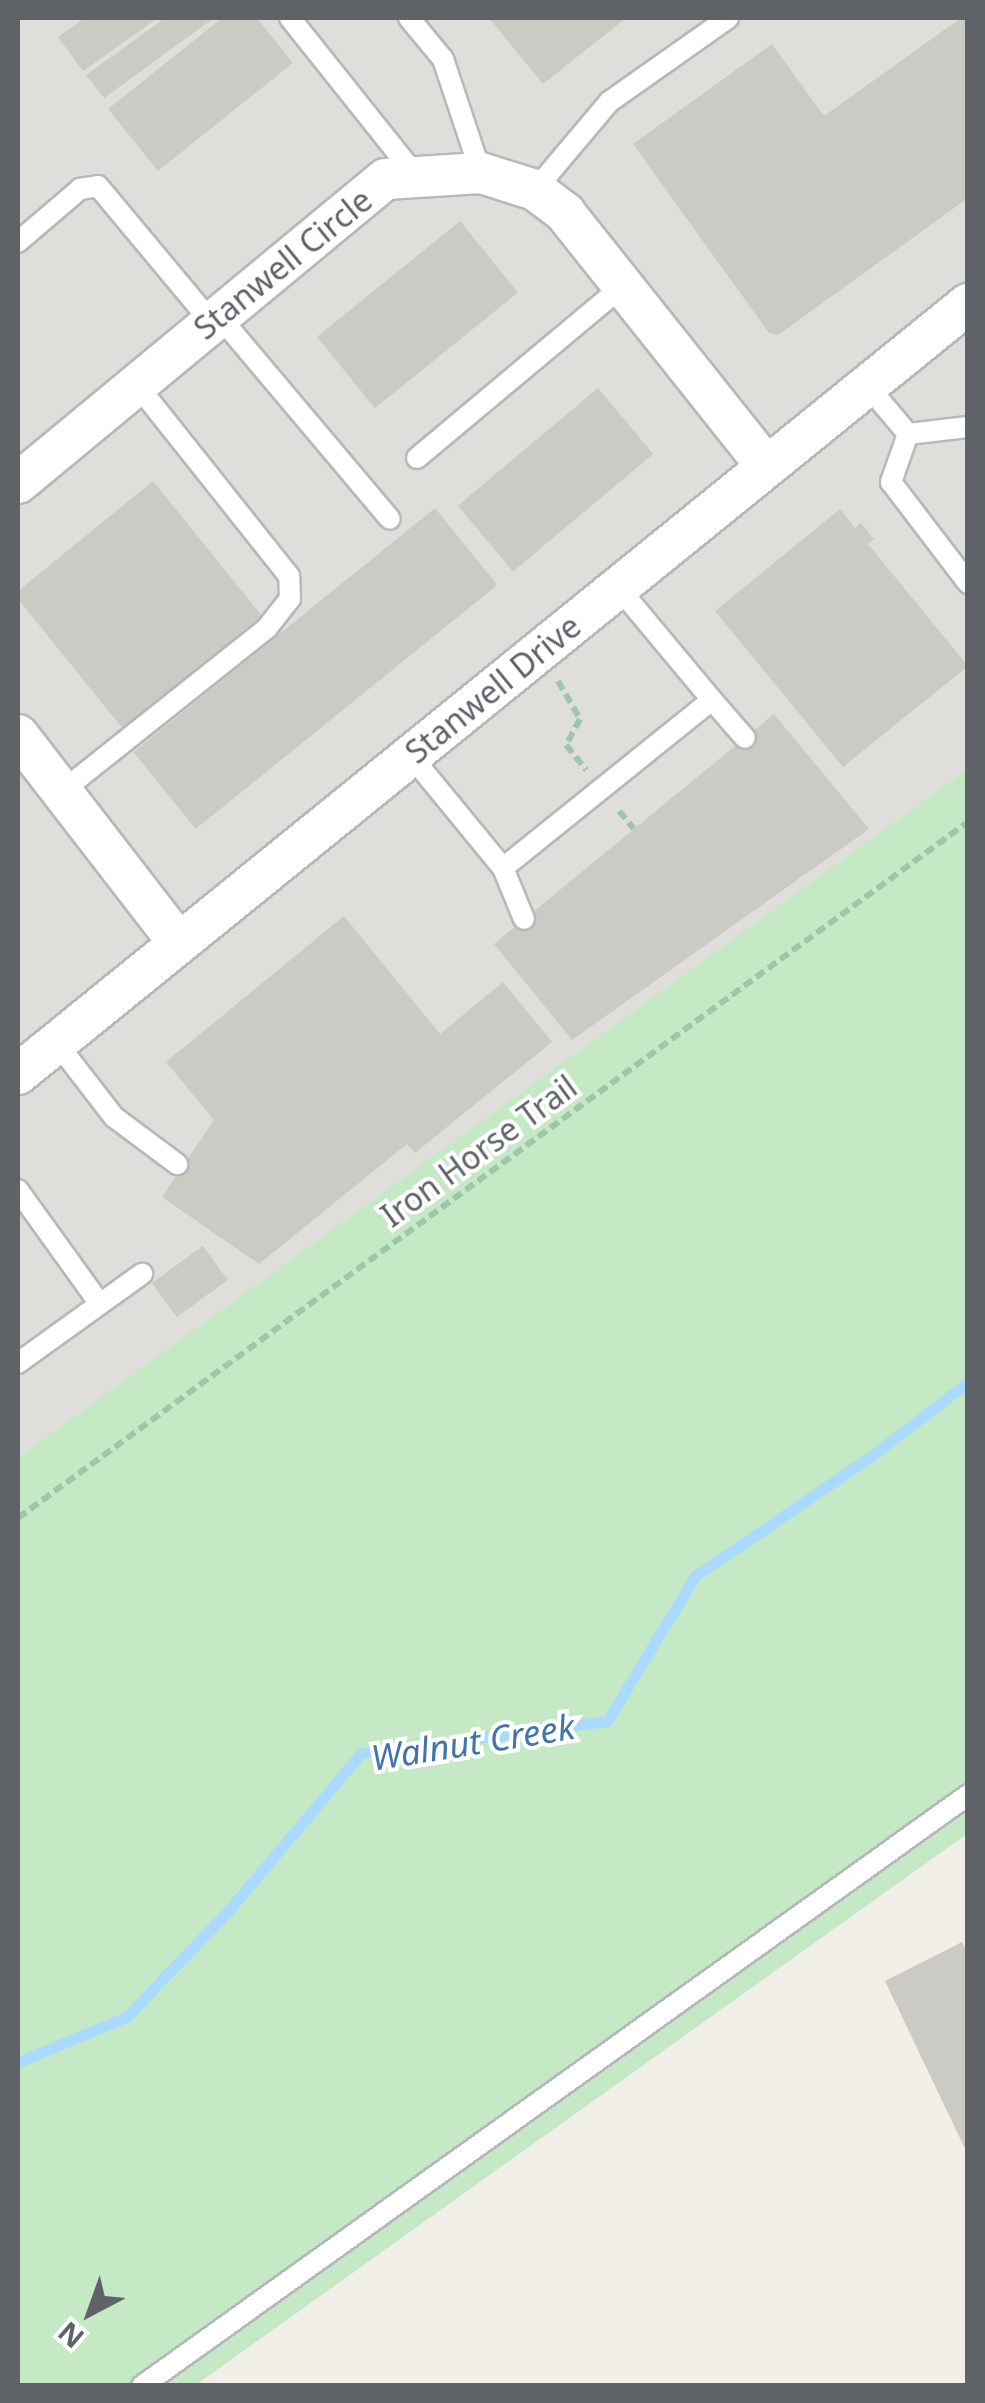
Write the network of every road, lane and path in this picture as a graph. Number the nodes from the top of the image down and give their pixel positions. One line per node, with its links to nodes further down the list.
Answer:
1 (290, 18): 5 (lane)
2 (410, 18): 4 (lane)
3 (728, 18): 6 (lane)
4 (481, 173): 5 (street, Stanwell Circle); 6 (street, Stanwell Circle)
5 (417, 177): 10 (street, Stanwell Circle)
6 (534, 190): 8 (street, Stanwell Circle)
7 (18, 242): 10 (lane)
8 (625, 284): 15 (lane); 16 (street, Stanwell Circle)
9 (968, 304): 12 (street, Stanwell Drive)
10 (216, 320): 11 (street, Stanwell Circle); 18 (lane)
11 (136, 384): 17 (street, Stanwell Circle); 27 (lane)
12 (866, 384): 14 (lane); 16 (street, Stanwell Drive)
13 (968, 427): 14 (lane)
14 (908, 434): 19 (lane)
15 (417, 458)
16 (765, 464): 20 (street, Stanwell Drive)
17 (18, 483)
18 (390, 519)
19 (968, 584)
20 (618, 587): 21 (street, Stanwell Drive); 22 (lane)
21 (536, 653): 25 (street, Stanwell Drive); 26 (path)
22 (712, 700): 24 (lane); 26 (lane)
23 (18, 735): 27 (street)
24 (745, 738)
25 (411, 756): 30 (lane); 32 (street, Stanwell Drive)
26 (602, 789): 29 (path); 30 (lane)
27 (62, 792): 32 (street)
28 (968, 822): 40 (path, Iron Horse Trail)
29 (634, 829)
30 (503, 868): 31 (lane)
31 (524, 919)
32 (177, 941): 33 (street, Stanwell Drive)
33 (56, 1042): 34 (street, Stanwell Drive); 35 (lane)
34 (18, 1074)
35 (177, 1164)
36 (18, 1190): 38 (lane)
37 (142, 1274): 38 (lane)
38 (100, 1304): 39 (lane)
39 (18, 1364)
40 (18, 1518)
41 (968, 1795): 42 (lane)
42 (142, 2386)

